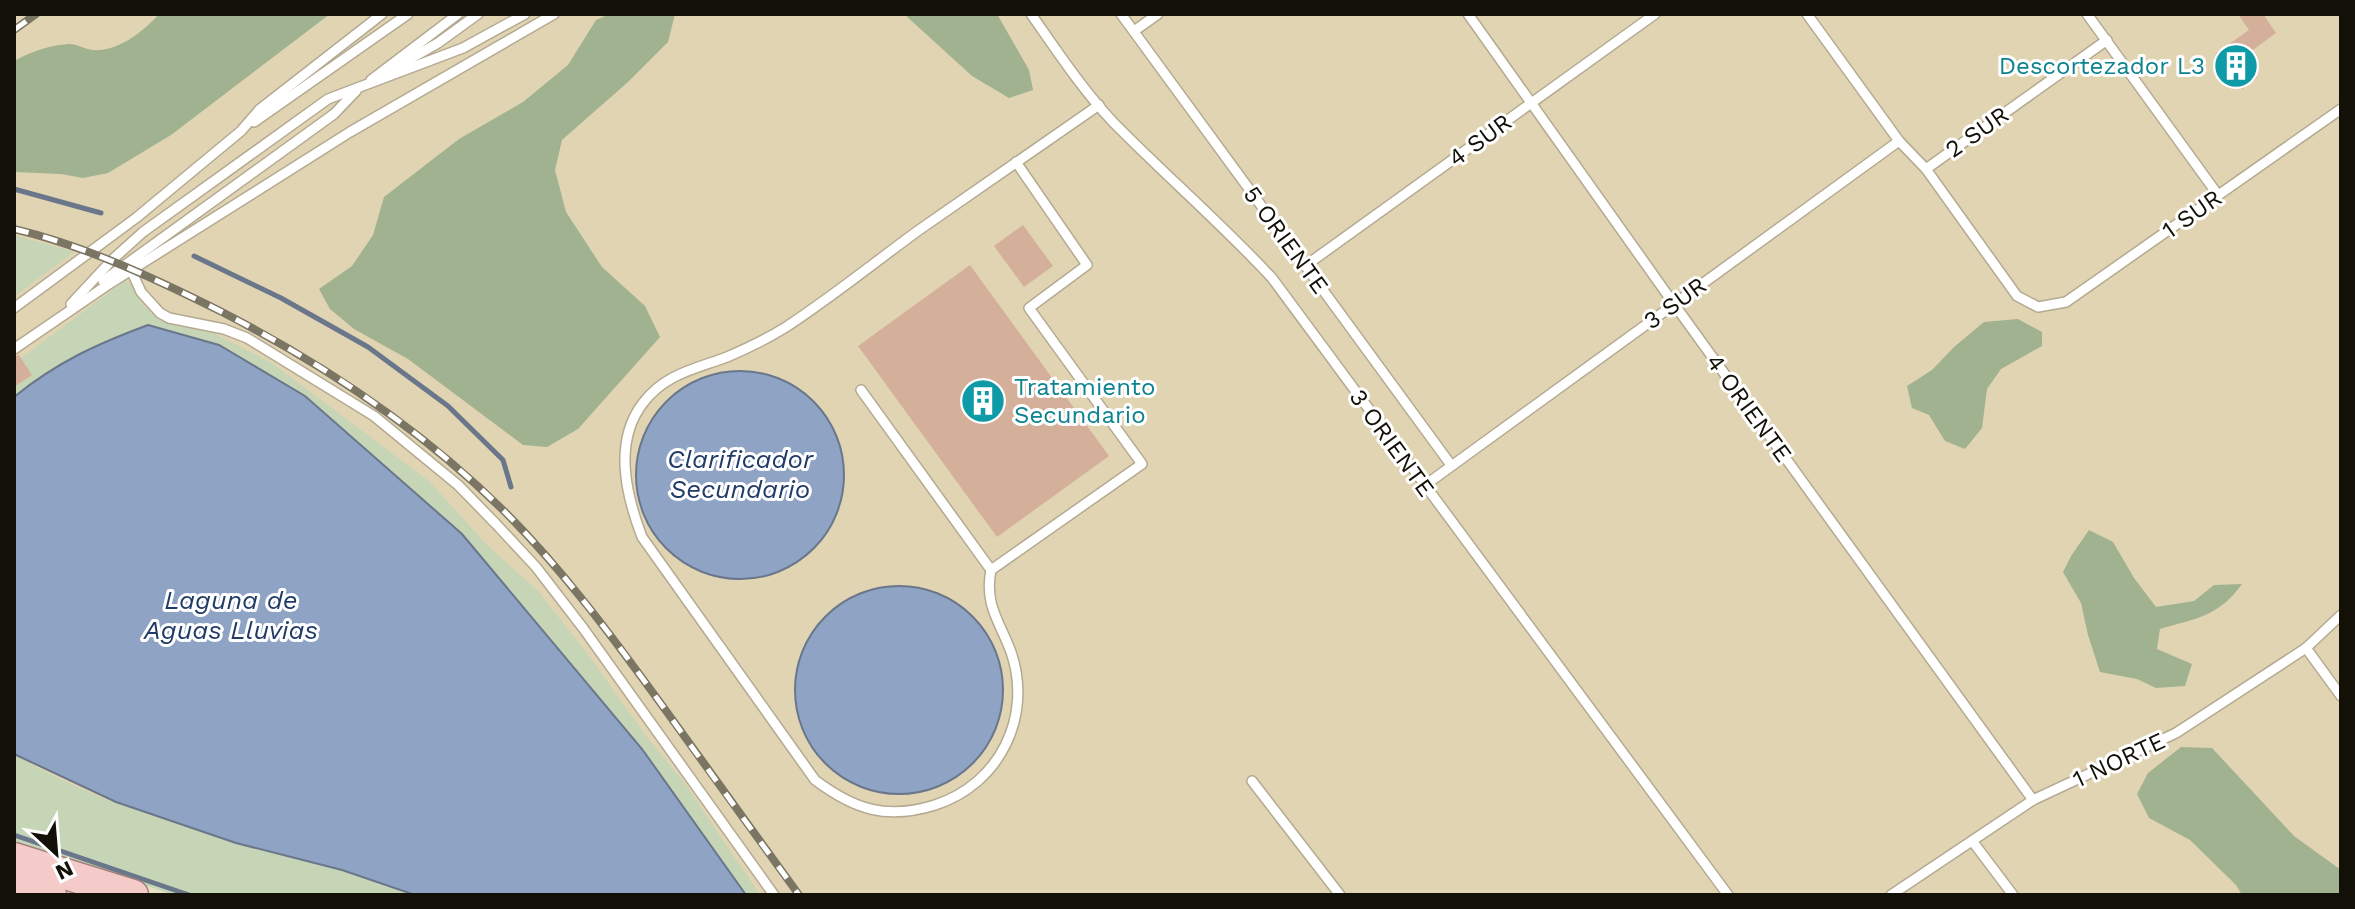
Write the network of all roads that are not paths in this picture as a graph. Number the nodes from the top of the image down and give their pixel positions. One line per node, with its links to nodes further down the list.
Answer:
1 (382, 14): 20 (lane)
2 (408, 14): 20 (lane)
3 (458, 14): 16 (lane)
4 (478, 14): 16 (lane)
5 (525, 14): 16 (lane)
6 (554, 14): 26 (lane)
7 (1031, 14): 18 (lane, 3 ORIENTE)
8 (1121, 14): 14 (lane, 5 ORIENTE)
9 (1158, 14): 14 (lane)
10 (1468, 14): 17 (lane, 4 ORIENTE)
11 (1655, 14): 17 (lane, 4 SUR)
12 (1807, 14): 21 (lane)
13 (2087, 14): 15 (lane)
14 (1134, 31): 25 (lane, 5 ORIENTE)
15 (2107, 40): 23 (lane, 2 SUR); 24 (lane)
16 (360, 88): 29 (lane); 29 (lane)
17 (1531, 103): 25 (lane, 4 SUR); 27 (lane, 4 ORIENTE)
18 (1099, 105): 22 (lane); 33 (lane, 3 ORIENTE)
19 (2341, 109): 24 (lane, 1 SUR)
20 (241, 131): 28 (lane)
21 (1899, 141): 23 (lane); 27 (lane, 3 SUR)
22 (1016, 162): 34 (lane); 34 (lane)
23 (1926, 169): 24 (lane, 1 SUR)
24 (2218, 195)
25 (1305, 266): 32 (lane, 5 ORIENTE)
26 (131, 270): 29 (lane); 45 (lane)
27 (1674, 304): 32 (lane, 3 SUR); 39 (lane, 4 ORIENTE)
28 (14, 308)
29 (63, 314): 30 (lane)
30 (14, 349)
31 (861, 390): 34 (lane)
32 (1451, 465): 33 (lane, 3 SUR)
33 (1424, 486): 47 (lane, 3 ORIENTE)
34 (991, 570)
35 (2341, 615): 36 (lane, 1 NORTE)
36 (2306, 648): 37 (lane); 39 (lane, 1 NORTE)
37 (2341, 696)
38 (1252, 781): 46 (lane)
39 (2033, 800): 40 (lane, 1 NORTE)
40 (1973, 842): 48 (lane, 1 NORTE); 49 (lane)
41 (14, 858): 44 (highway)
42 (14, 884): 43 (highway)
43 (51, 895)
44 (133, 895)
45 (774, 895)
46 (1340, 895)
47 (1728, 895)
48 (1891, 895)
49 (2013, 895)

